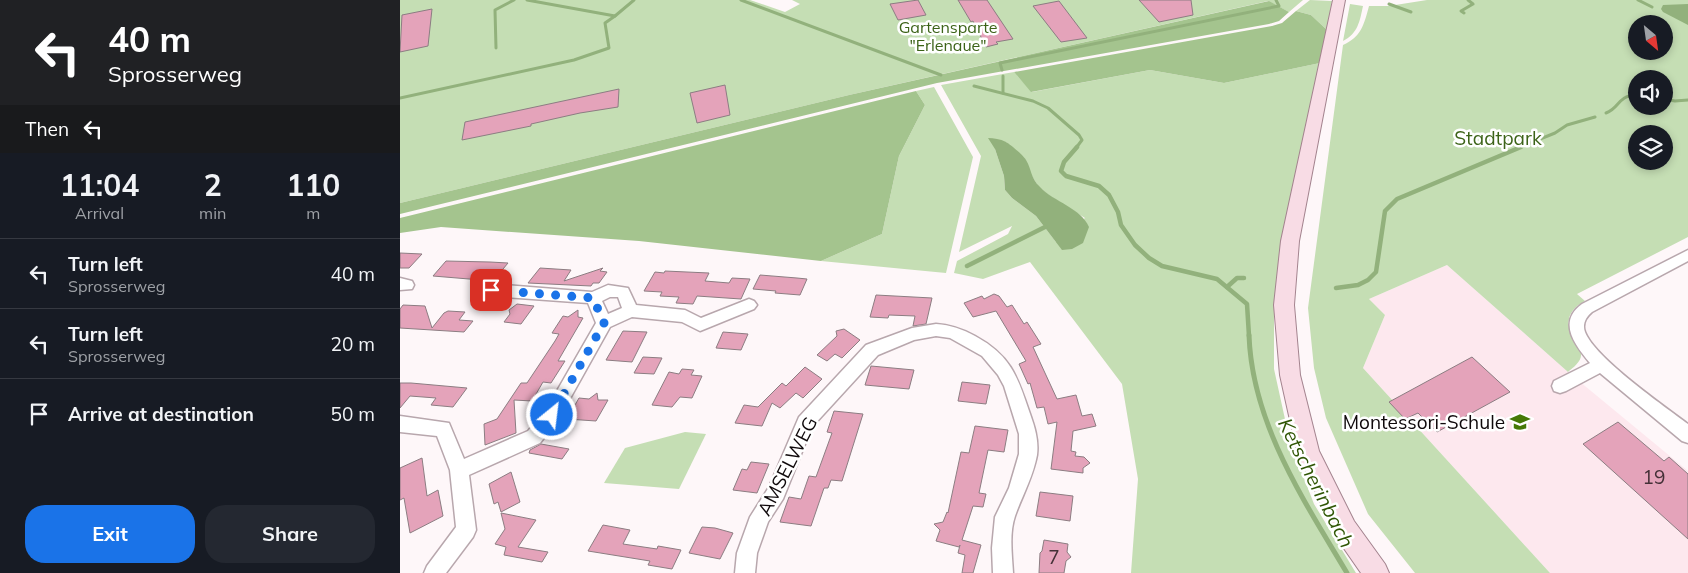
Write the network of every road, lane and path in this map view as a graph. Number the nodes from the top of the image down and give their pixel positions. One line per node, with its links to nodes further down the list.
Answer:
1 (1339, 0): 16 (main road)
2 (1688, 255): 8 (street)
3 (491, 290): 4 (street)
4 (593, 298): 6 (street); 7 (street)
5 (749, 305): 6 (street)
6 (631, 311): 7 (street)
7 (604, 323): 12 (street)
8 (1602, 364): 9 (street); 11 (street)
9 (1560, 386)
10 (400, 424): 12 (street)
11 (1688, 435)
12 (458, 470): 13 (street)
13 (434, 573)
14 (745, 573): 15 (street, AMSELWEG)
15 (1003, 573)
16 (1376, 573)

